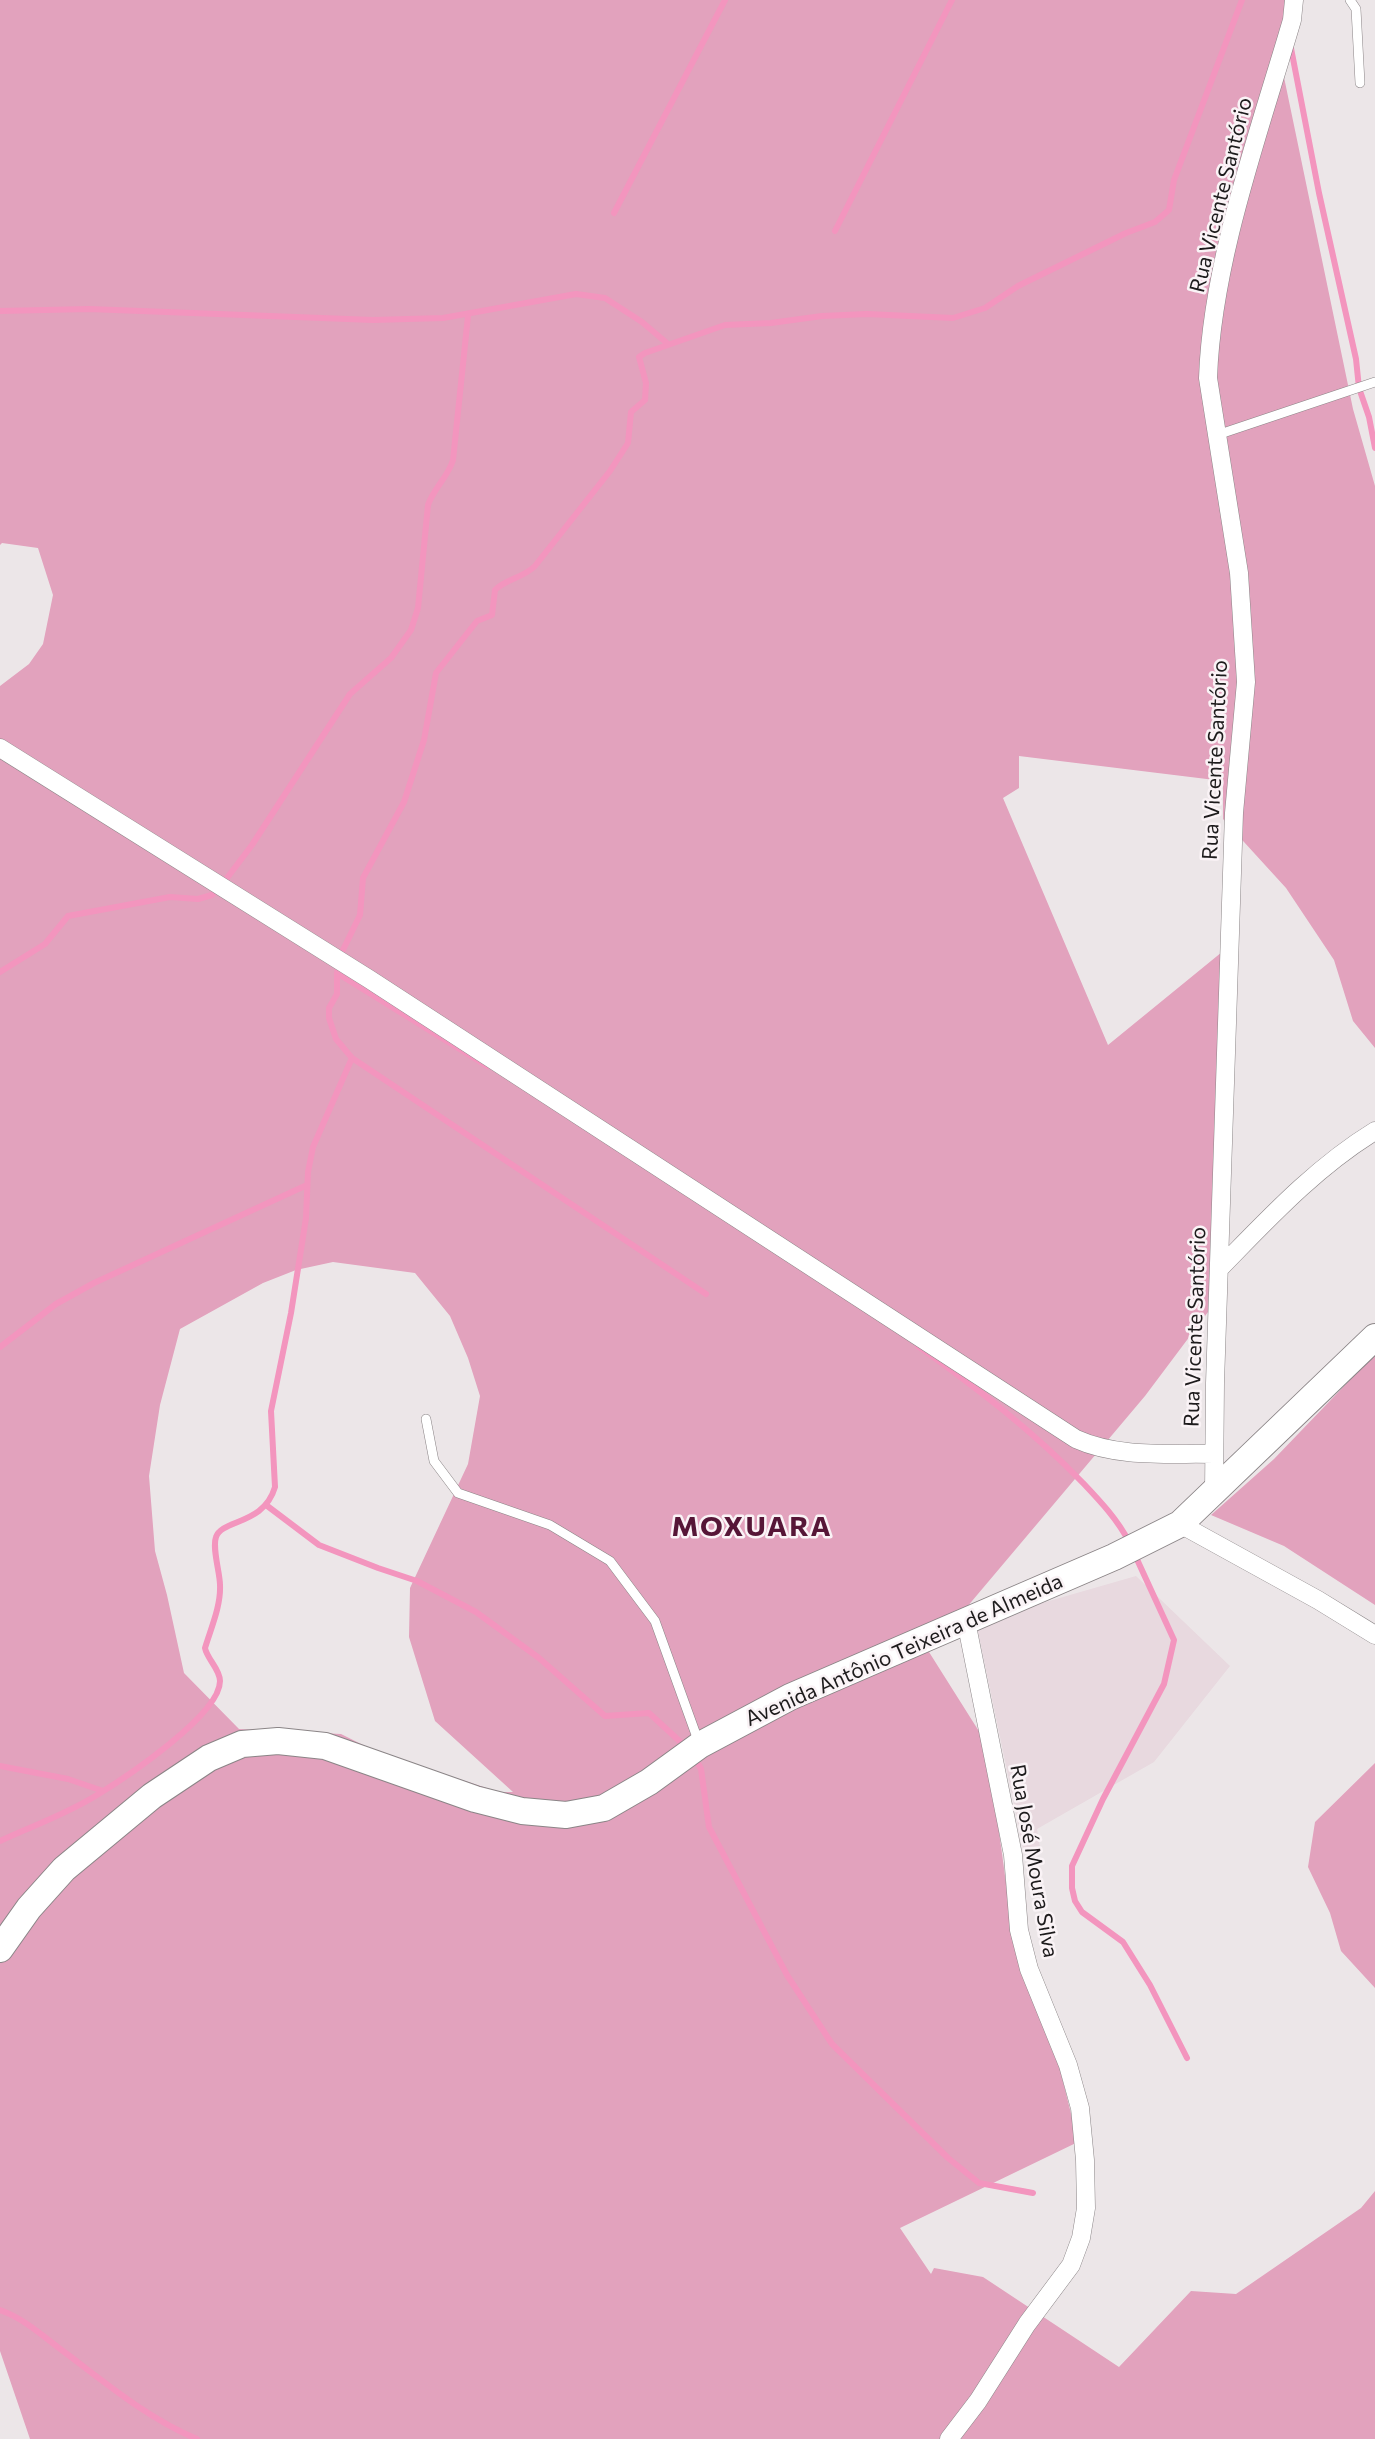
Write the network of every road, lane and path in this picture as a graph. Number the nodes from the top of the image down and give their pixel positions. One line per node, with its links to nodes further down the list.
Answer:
1 (1294, 0): 5 (street, Rua Vicente Santório)
2 (1350, 0): 3 (lane)
3 (1360, 83)
4 (1375, 382): 5 (lane)
5 (1217, 435): 8 (street, Rua Vicente Santório)
6 (0, 748): 11 (street)
7 (1375, 1131): 8 (street)
8 (1220, 1268): 11 (street, Rua Vicente Santório)
9 (1375, 1337): 12 (street, Avenida Antônio Teixeira de Almeida)
10 (426, 1419): 16 (lane)
11 (1214, 1454): 12 (street, Rua Vicente Santório)
12 (1214, 1493): 13 (street, Avenida Antônio Teixeira de Almeida)
13 (1180, 1524): 14 (street, Avenida Antônio Teixeira de Almeida); 15 (street)
14 (966, 1621): 16 (street, Avenida Antônio Teixeira de Almeida); 18 (street, Rua José Moura Silva)
15 (1375, 1635)
16 (700, 1745): 17 (street, Avenida Antônio Teixeira de Almeida)
17 (0, 1949)
18 (949, 2439)

